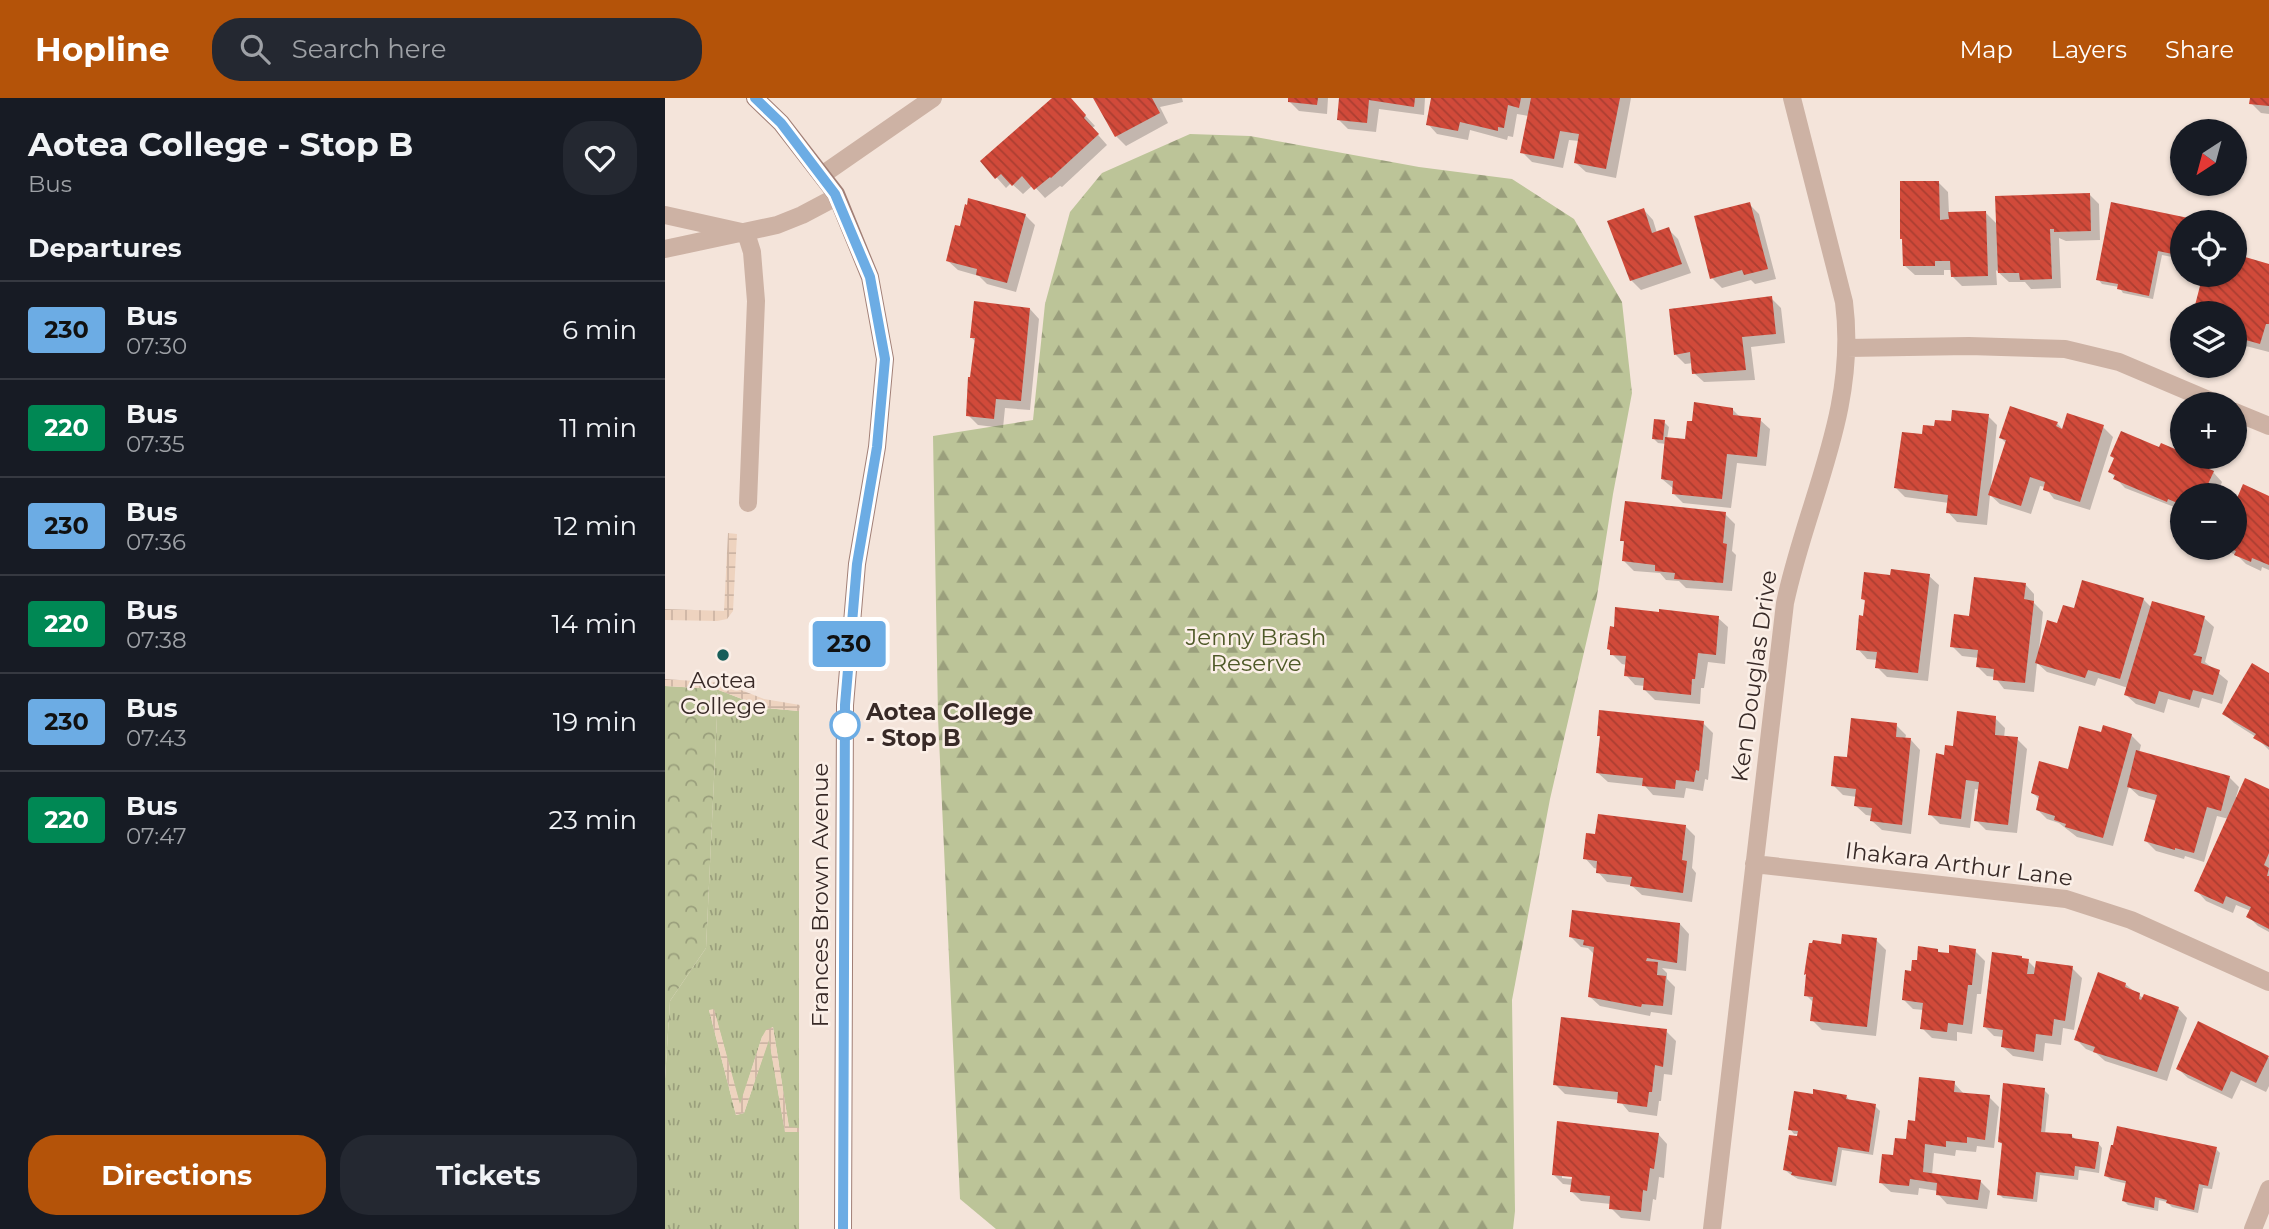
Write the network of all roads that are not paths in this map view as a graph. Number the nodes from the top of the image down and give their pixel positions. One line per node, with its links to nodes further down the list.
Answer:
1 (755, 98): 4 (street, Frances Brown Avenue)
2 (933, 98): 4 (street)
3 (1792, 98): 9 (street, Ken Douglas Drive)
4 (822, 175): 5 (street, Frances Brown Avenue)
5 (836, 197): 7 (street); 17 (street, Frances Brown Avenue)
6 (665, 215): 7 (street)
7 (746, 233): 8 (street); 13 (street)
8 (665, 249)
9 (1847, 348): 10 (street); 14 (street, Ken Douglas Drive)
10 (2190, 392)
11 (2247, 417): 12 (street)
12 (2269, 426)
13 (748, 503)
14 (1754, 864): 15 (street, Ihakara Arthur Lane); 18 (street, Ken Douglas Drive)
15 (2269, 982)
16 (2269, 1189): 19 (street)
17 (843, 1229)
18 (1712, 1229)
19 (2253, 1229)

